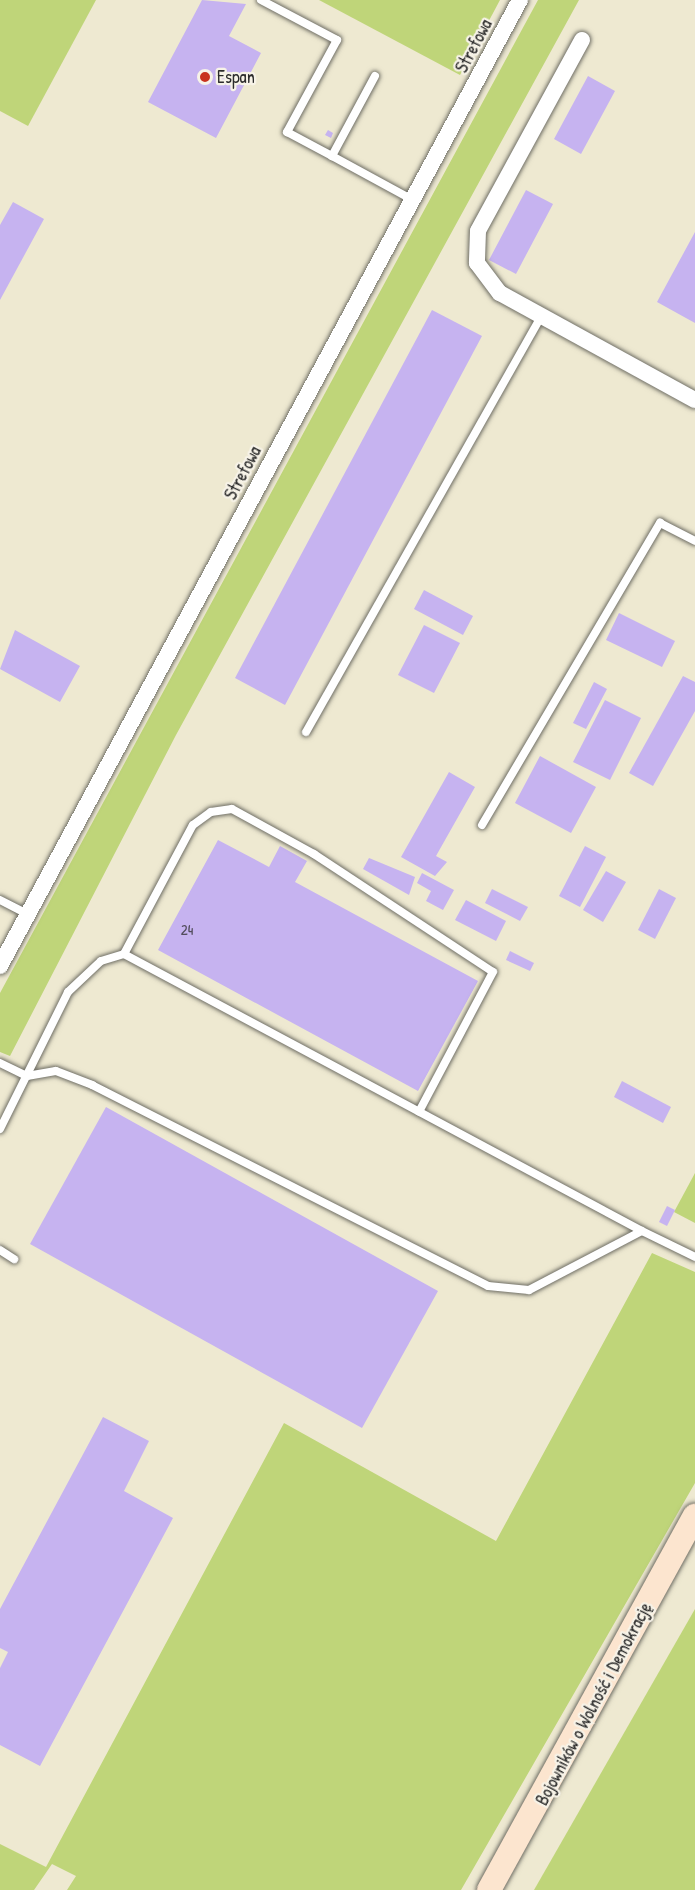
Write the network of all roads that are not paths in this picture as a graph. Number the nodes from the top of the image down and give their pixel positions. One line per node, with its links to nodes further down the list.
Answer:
1 (261, 0): 5 (lane)
2 (520, 0): 6 (street, Strefowa)
3 (582, 40): 7 (street)
4 (375, 76): 5 (lane)
5 (332, 156): 6 (lane)
6 (413, 200): 13 (street, Strefowa)
7 (542, 315): 8 (street); 10 (lane)
8 (695, 400)
9 (695, 541): 11 (lane)
10 (306, 732)
11 (482, 825)
12 (0, 900): 13 (lane)
13 (28, 914): 15 (street, Strefowa)
14 (124, 954): 17 (lane); 18 (lane); 18 (lane)
15 (0, 966)
16 (0, 1063): 17 (lane)
17 (27, 1076): 19 (lane); 20 (lane)
18 (418, 1112): 20 (lane)
19 (0, 1129)
20 (642, 1231): 22 (lane)
21 (0, 1250): 23 (lane)
22 (695, 1257)
23 (15, 1259)
24 (695, 1516): 25 (main road, Bojowników o Wolność i Demokrację)
25 (489, 1890)

